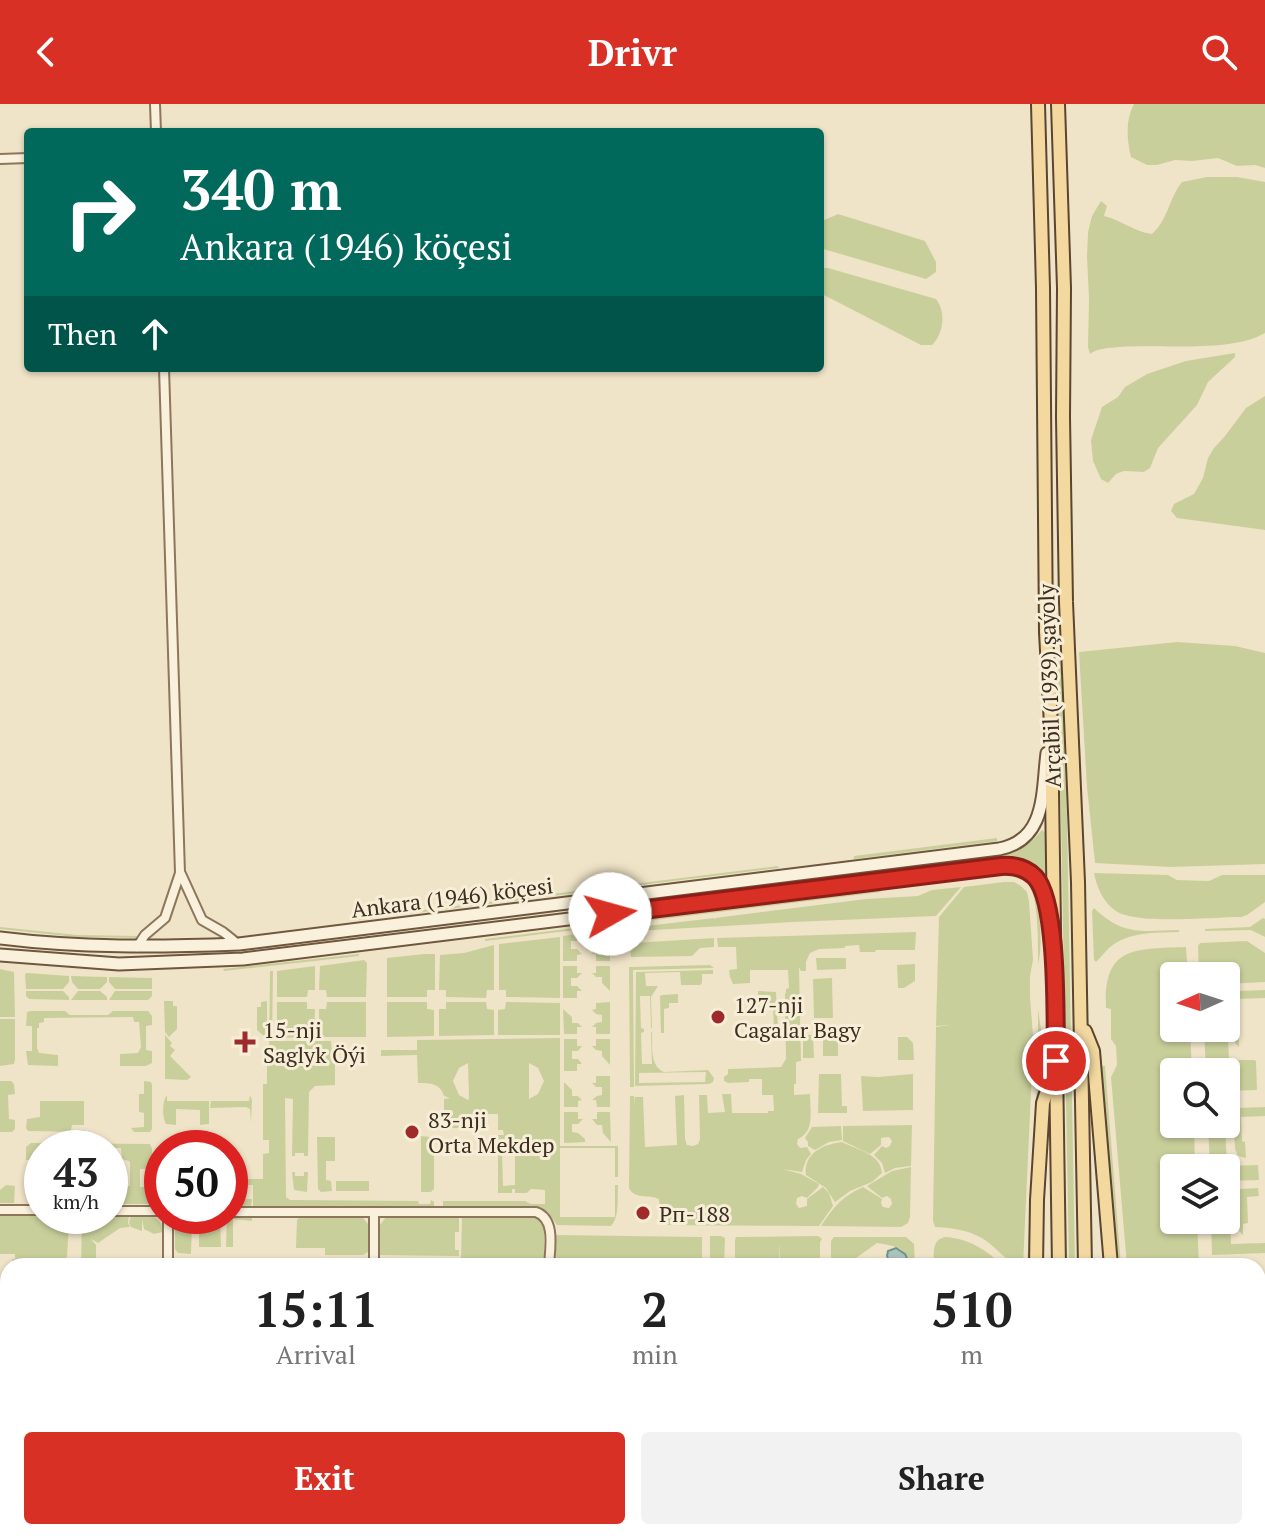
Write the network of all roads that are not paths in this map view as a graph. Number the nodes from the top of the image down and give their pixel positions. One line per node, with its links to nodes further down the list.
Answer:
1 (155, 104): 4 (street)
2 (1038, 104): 8 (main road, Arçabil (1939) şaýoly)
3 (1058, 104): 7 (main road, Arçabil (1939) şaýoly)
4 (156, 128)
5 (24, 158): 6 (street)
6 (0, 159)
7 (1063, 361): 8 (main road); 11 (main road, Arçabil (1939) şaýoly)
8 (1043, 362): 10 (main road, Arçabil (1939) şaýoly)
9 (164, 372): 13 (street)
10 (1043, 417): 11 (main road); 12 (main road, Arçabil (1939) şaýoly)
11 (1063, 417): 19 (main road, Arçabil (1939) şaýoly)
12 (1051, 725): 15 (main road, Arçabil (1939) şaýoly); 16 (main road, Ankara (1946) köçesi)
13 (180, 873): 16 (street); 17 (street)
14 (0, 938): 17 (main road, Ankara (1946) köçesi)
15 (1053, 940): 18 (main road, Ankara (1946) köçesi); 20 (main road, Arçabil (1939) şaýoly)
16 (239, 944): 17 (main road, Ankara (1946) köçesi)
17 (137, 947)
18 (0, 955)
19 (1081, 1020): 31 (main road, Arçabil (1939) şaýoly); 32 (main road)
20 (1056, 1061): 29 (main road); 30 (main road, Arçabil (1939) şaýoly)
21 (0, 1210): 22 (street)
22 (24, 1210)
23 (248, 1212): 24 (street)
24 (374, 1212): 27 (street); 28 (street)
25 (168, 1234): 26 (street)
26 (168, 1258)
27 (374, 1258)
28 (549, 1258)
29 (1036, 1258)
30 (1059, 1258)
31 (1085, 1258)
32 (1110, 1258)

